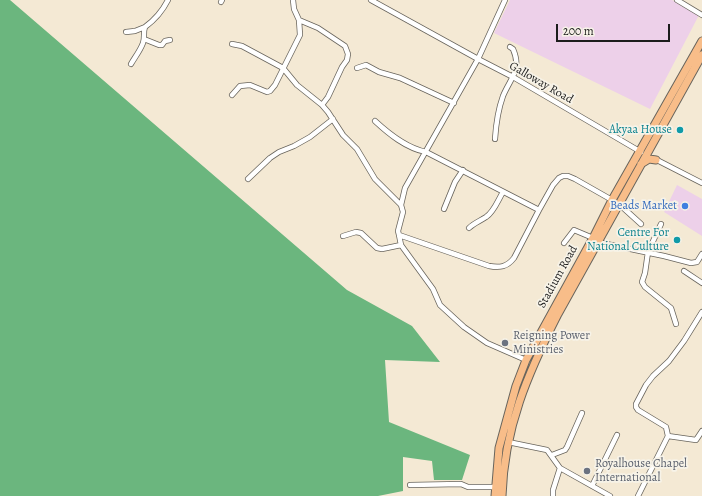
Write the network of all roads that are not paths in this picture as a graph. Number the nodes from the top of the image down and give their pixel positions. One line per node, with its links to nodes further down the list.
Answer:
1 (168, 0): 8 (street)
2 (294, 0): 7 (street)
3 (371, 0): 16 (street, Galloway Road)
4 (505, 0): 16 (street)
5 (677, 0): 6 (street)
6 (702, 15)
7 (299, 20): 18 (street); 23 (street)
8 (144, 27): 9 (street); 10 (street)
9 (126, 32)
10 (144, 39): 11 (street); 17 (street)
11 (170, 40)
12 (702, 41): 29 (main road, Stadium Road)
13 (232, 44): 18 (street)
14 (510, 47): 20 (street)
15 (702, 54): 27 (main road, Stadium Road)
16 (478, 59): 20 (street, Galloway Road); 22 (street)
17 (131, 64)
18 (283, 68): 21 (street); 23 (street)
19 (357, 68): 22 (street)
20 (513, 77): 26 (street); 29 (street, Galloway Road)
21 (232, 94)
22 (454, 103): 28 (street)
23 (322, 105): 24 (street)
24 (333, 119): 33 (street); 38 (street)
25 (374, 121): 28 (street)
26 (495, 139)
27 (650, 146): 29 (main road, Stadium Road); 30 (main road)
28 (426, 152): 32 (street); 38 (street)
29 (643, 153): 30 (street, Galloway Road); 31 (main road, Stadium Road); 36 (main road, Stadium Road)
30 (656, 160): 31 (main road); 34 (street, Galloway Road)
31 (640, 165): 37 (main road, Stadium Road)
32 (463, 170): 35 (street); 39 (street)
33 (248, 179)
34 (702, 183)
35 (503, 192): 40 (street); 43 (street)
36 (612, 200): 40 (street); 46 (main road, Stadium Road)
37 (619, 204): 41 (street); 46 (main road, Stadium Road)
38 (401, 205): 44 (street)
39 (444, 209)
40 (539, 210): 44 (street)
41 (641, 224)
42 (661, 224): 49 (street)
43 (469, 228)
44 (399, 235): 48 (street)
45 (344, 236): 48 (street)
46 (595, 240): 47 (street); 49 (street); 51 (main road, Stadium Road)
47 (564, 243)
48 (401, 245): 56 (street)
49 (648, 252): 50 (street); 55 (street)
50 (702, 254)
51 (583, 262): 56 (main road, Stadium Road); 61 (main road, Stadium Road)
52 (684, 271): 53 (street)
53 (702, 283)
54 (702, 312): 60 (street)
55 (676, 324)
56 (526, 360): 66 (main road, Stadium Road)
57 (582, 413): 62 (street)
58 (702, 431): 60 (street)
59 (617, 435): 65 (street)
60 (668, 436): 71 (street)
61 (508, 442): 62 (street); 66 (main road, Stadium Road)
62 (552, 455): 63 (street)
63 (560, 468): 65 (street); 69 (street)
64 (410, 485): 66 (street)
65 (592, 486): 70 (street)
66 (499, 487): 67 (main road, Stadium Road); 68 (main road, Stadium Road)
67 (495, 496)
68 (502, 496)
69 (553, 496)
70 (610, 496)
71 (638, 496)

